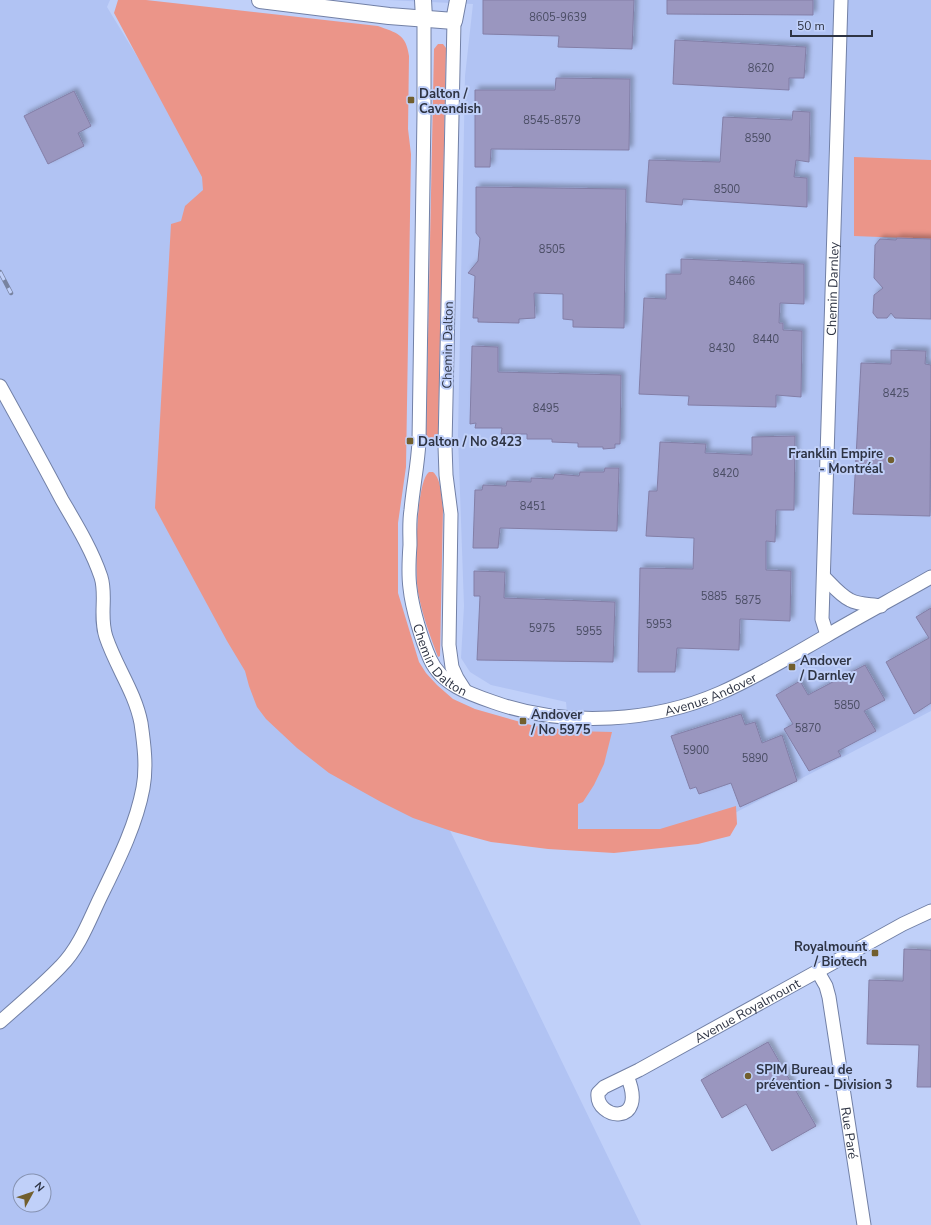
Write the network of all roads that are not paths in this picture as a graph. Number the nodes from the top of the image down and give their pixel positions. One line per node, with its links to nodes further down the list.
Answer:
1 (260, 0): 5 (main road)
2 (423, 0): 5 (main road, Chemin Dalton)
3 (458, 0): 6 (main road, Chemin Dalton)
4 (841, 0): 8 (street, Chemin Darnley)
5 (424, 18): 6 (main road); 12 (street, Chemin Dalton)
6 (454, 21): 12 (street, Chemin Dalton)
7 (0, 386): 15 (street)
8 (824, 577): 10 (street); 11 (street, Chemin Darnley)
9 (931, 577): 10 (street, Avenue Andover)
10 (881, 606): 11 (street, Avenue Andover)
11 (827, 635): 12 (street, Avenue Andover)
12 (467, 692)
13 (931, 911): 14 (street, Avenue Royalmount)
14 (818, 972): 16 (street, Avenue Royalmount); 17 (street, Rue Paré)
15 (0, 1022)
16 (628, 1076)
17 (864, 1225)

